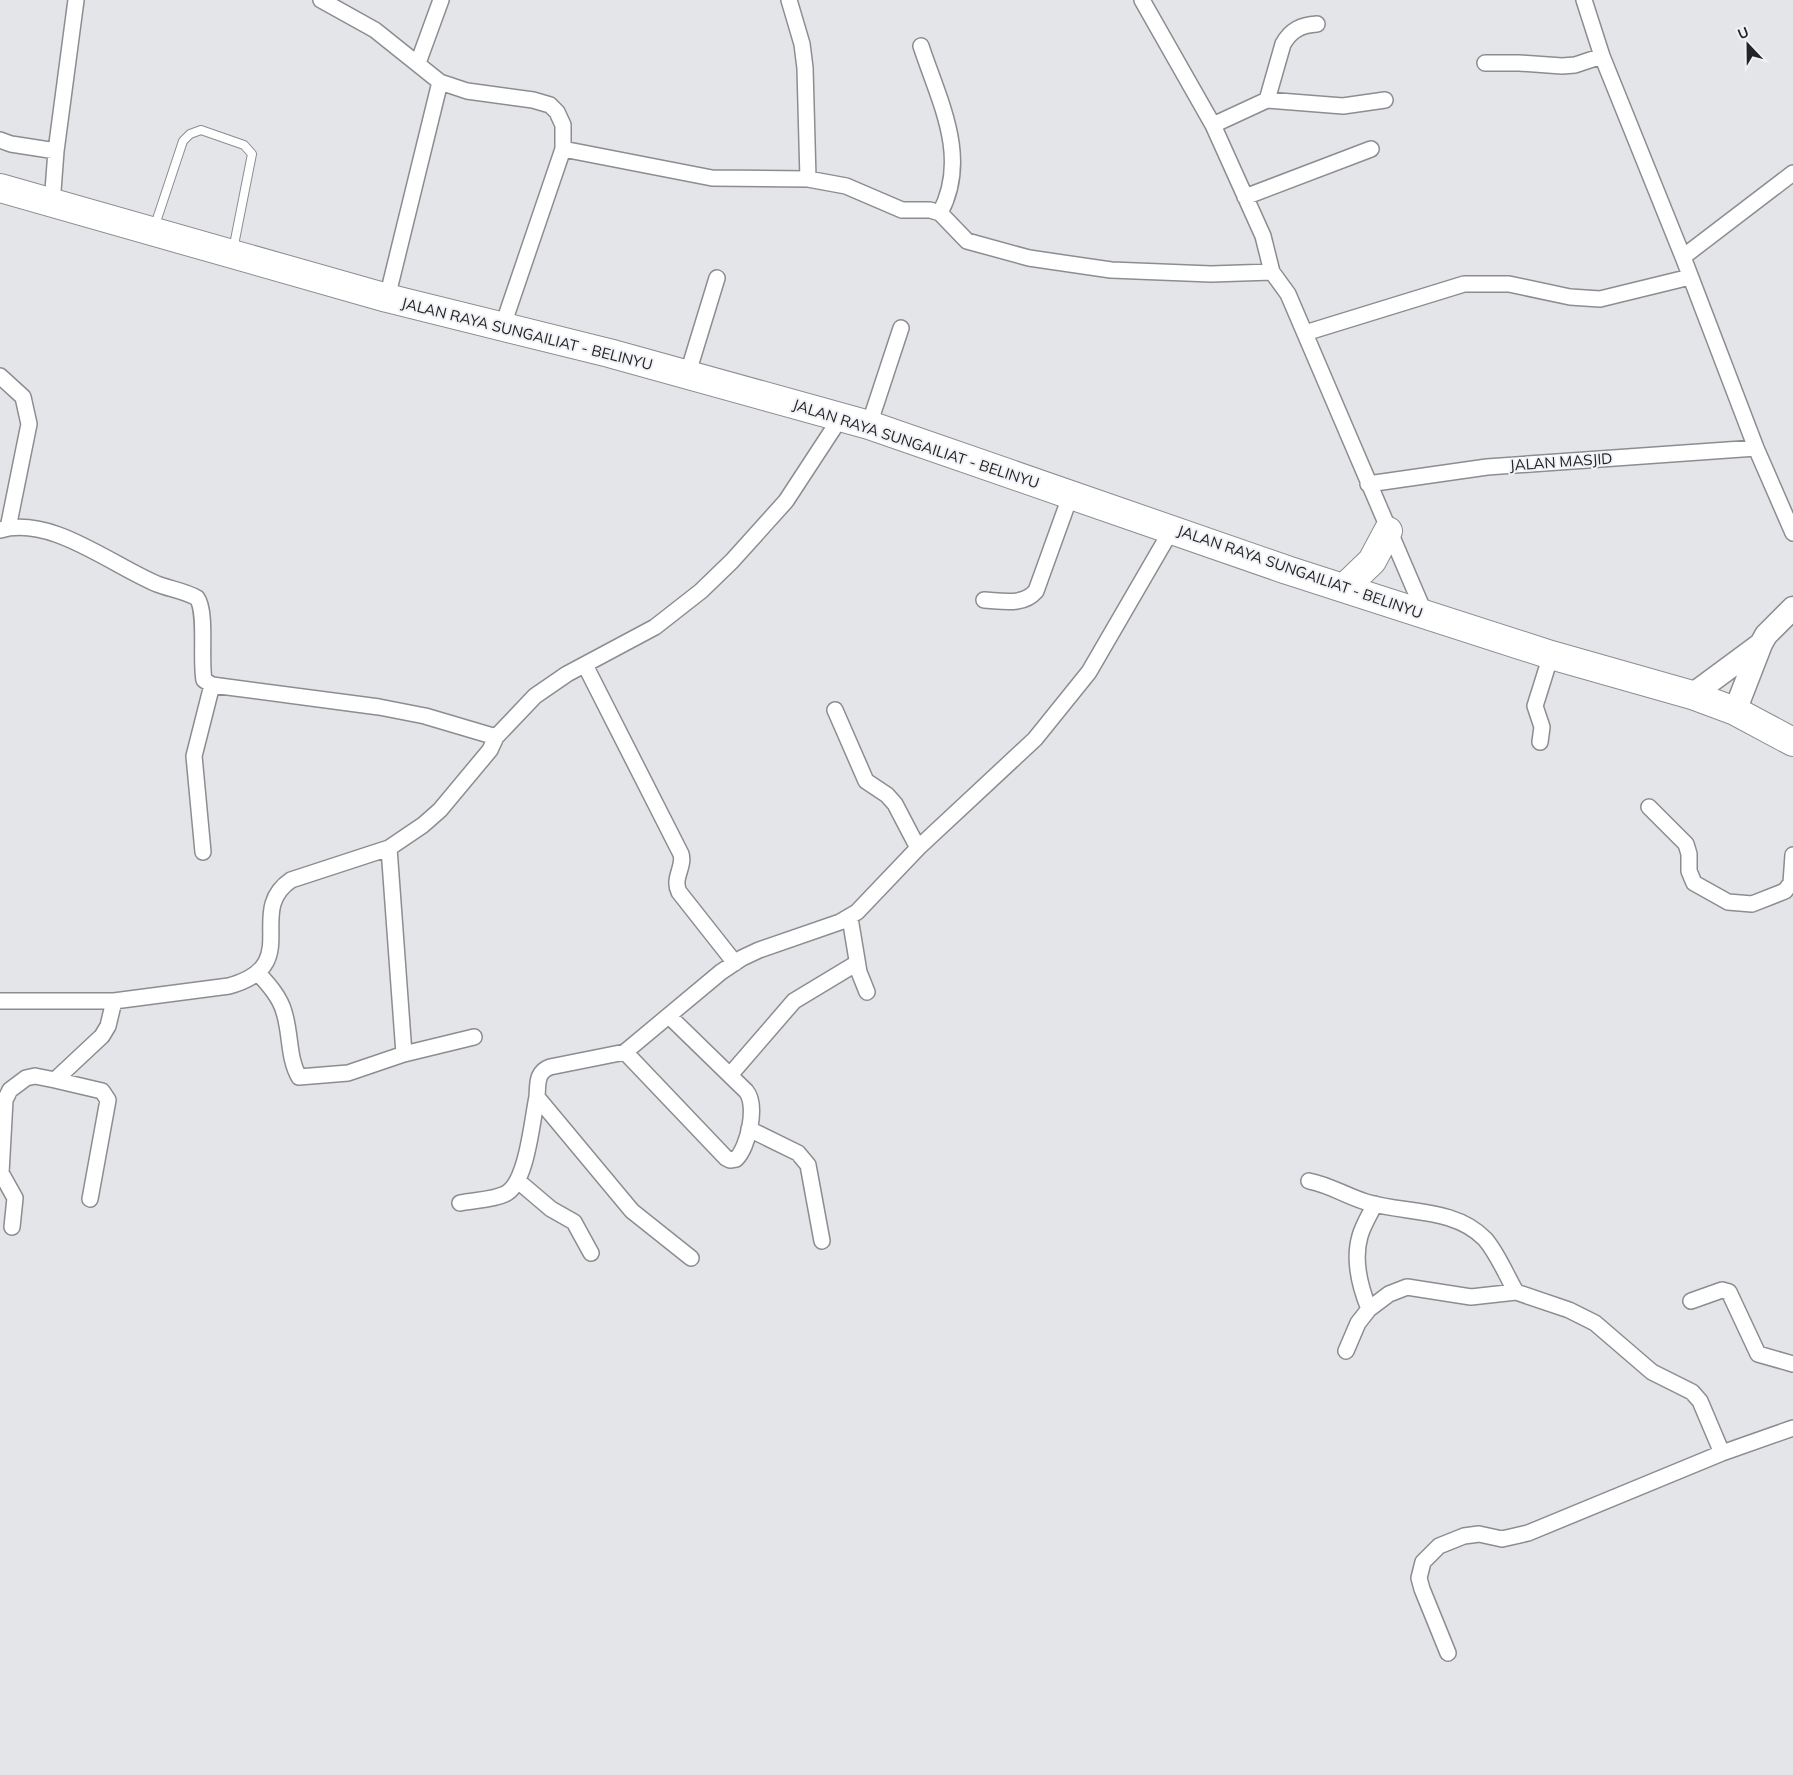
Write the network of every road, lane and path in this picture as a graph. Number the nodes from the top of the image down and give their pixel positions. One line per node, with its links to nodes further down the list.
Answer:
1 (76, 0): 19 (street)
2 (321, 0): 10 (street)
3 (440, 0): 10 (street)
4 (789, 0): 21 (street)
5 (1142, 0): 15 (street)
6 (1589, 2): 9 (street)
7 (1317, 24): 13 (street)
8 (921, 46): 25 (street)
9 (1602, 56): 11 (street); 28 (street)
10 (418, 63): 12 (street)
11 (1485, 63)
12 (440, 82): 17 (street); 32 (street)
13 (1267, 100): 14 (street); 15 (street)
14 (1384, 100)
15 (1213, 125): 23 (street)
16 (0, 140): 19 (street)
17 (563, 149): 21 (street); 33 (street)
18 (1371, 149): 23 (street)
19 (56, 151): 24 (street)
20 (1793, 173): 28 (street)
21 (808, 179): 25 (street)
22 (0, 188): 24 (highway, JALAN RAYA SUNGAILIAT - BELINYU)
23 (1245, 197): 29 (street)
24 (52, 204): 26 (highway, JALAN RAYA SUNGAILIAT - BELINYU)
25 (940, 213): 29 (street)
26 (152, 232): 27 (highway, JALAN RAYA SUNGAILIAT - BELINYU); 27 (lane)
27 (232, 254): 32 (highway, JALAN RAYA SUNGAILIAT - BELINYU)
28 (1683, 257): 30 (street)
29 (1272, 272): 35 (street)
30 (1690, 277): 35 (street); 40 (street)
31 (717, 278): 37 (street)
32 (386, 298): 33 (highway, JALAN RAYA SUNGAILIAT - BELINYU)
33 (502, 328): 37 (highway, JALAN RAYA SUNGAILIAT - BELINYU)
34 (901, 328): 39 (street)
35 (1305, 333): 41 (street)
36 (0, 376): 43 (street)
37 (687, 376): 38 (highway, JALAN RAYA SUNGAILIAT - BELINYU)
38 (842, 417): 39 (highway, JALAN RAYA SUNGAILIAT - BELINYU); 53 (street)
39 (870, 425): 42 (highway, JALAN RAYA SUNGAILIAT - BELINYU)
40 (1756, 448): 41 (street, JALAN MASJID); 46 (street)
41 (1368, 484): 45 (street)
42 (1071, 494): 44 (highway, JALAN RAYA SUNGAILIAT - BELINYU); 48 (street)
43 (4, 529): 54 (street)
44 (1172, 529): 47 (highway, JALAN RAYA SUNGAILIAT - BELINYU); 63 (street)
45 (1388, 531): 47 (highway); 50 (street)
46 (1793, 533)
47 (1345, 587): 50 (highway, JALAN RAYA SUNGAILIAT - BELINYU)
48 (984, 600)
49 (1793, 608): 51 (street)
50 (1425, 614): 52 (highway, JALAN RAYA SUNGAILIAT - BELINYU)
51 (1761, 644): 55 (street); 57 (street)
52 (1551, 655): 55 (highway, JALAN RAYA SUNGAILIAT - BELINYU); 59 (street)
53 (584, 665): 58 (street); 67 (street)
54 (212, 685): 58 (street); 64 (street)
55 (1692, 695): 57 (highway, JALAN RAYA SUNGAILIAT - BELINYU)
56 (835, 710): 63 (street)
57 (1735, 711): 60 (highway, JALAN RAYA SUNGAILIAT - BELINYU)
58 (496, 737): 62 (street)
59 (1540, 742)
60 (1793, 742)
61 (1648, 807): 65 (street)
62 (389, 848): 69 (street); 76 (street)
63 (918, 848): 66 (street)
64 (203, 852)
65 (1793, 855)
66 (850, 918): 67 (street); 68 (street)
67 (734, 963): 73 (street)
68 (857, 963): 70 (street); 77 (street)
69 (258, 972): 72 (street); 76 (street)
70 (868, 992)
71 (0, 1001): 72 (street)
72 (114, 1001): 78 (street)
73 (670, 1017): 75 (street); 77 (street)
74 (474, 1037): 76 (street)
75 (625, 1052): 79 (street); 80 (street)
76 (404, 1054)
77 (730, 1074): 80 (street)
78 (55, 1080): 83 (street); 86 (street)
79 (537, 1097): 81 (street); 89 (street)
80 (748, 1129): 87 (street)
81 (518, 1181): 84 (street); 88 (street)
82 (1309, 1181): 85 (street)
83 (90, 1199)
84 (460, 1203)
85 (1375, 1204): 90 (street); 92 (street)
86 (12, 1227)
87 (822, 1241)
88 (591, 1253)
89 (691, 1258)
90 (1516, 1292): 92 (street); 96 (street)
91 (1691, 1302): 94 (street)
92 (1369, 1309): 93 (street)
93 (1346, 1351)
94 (1793, 1364)
95 (1793, 1428): 96 (street)
96 (1722, 1454): 97 (street)
97 (1448, 1653)

